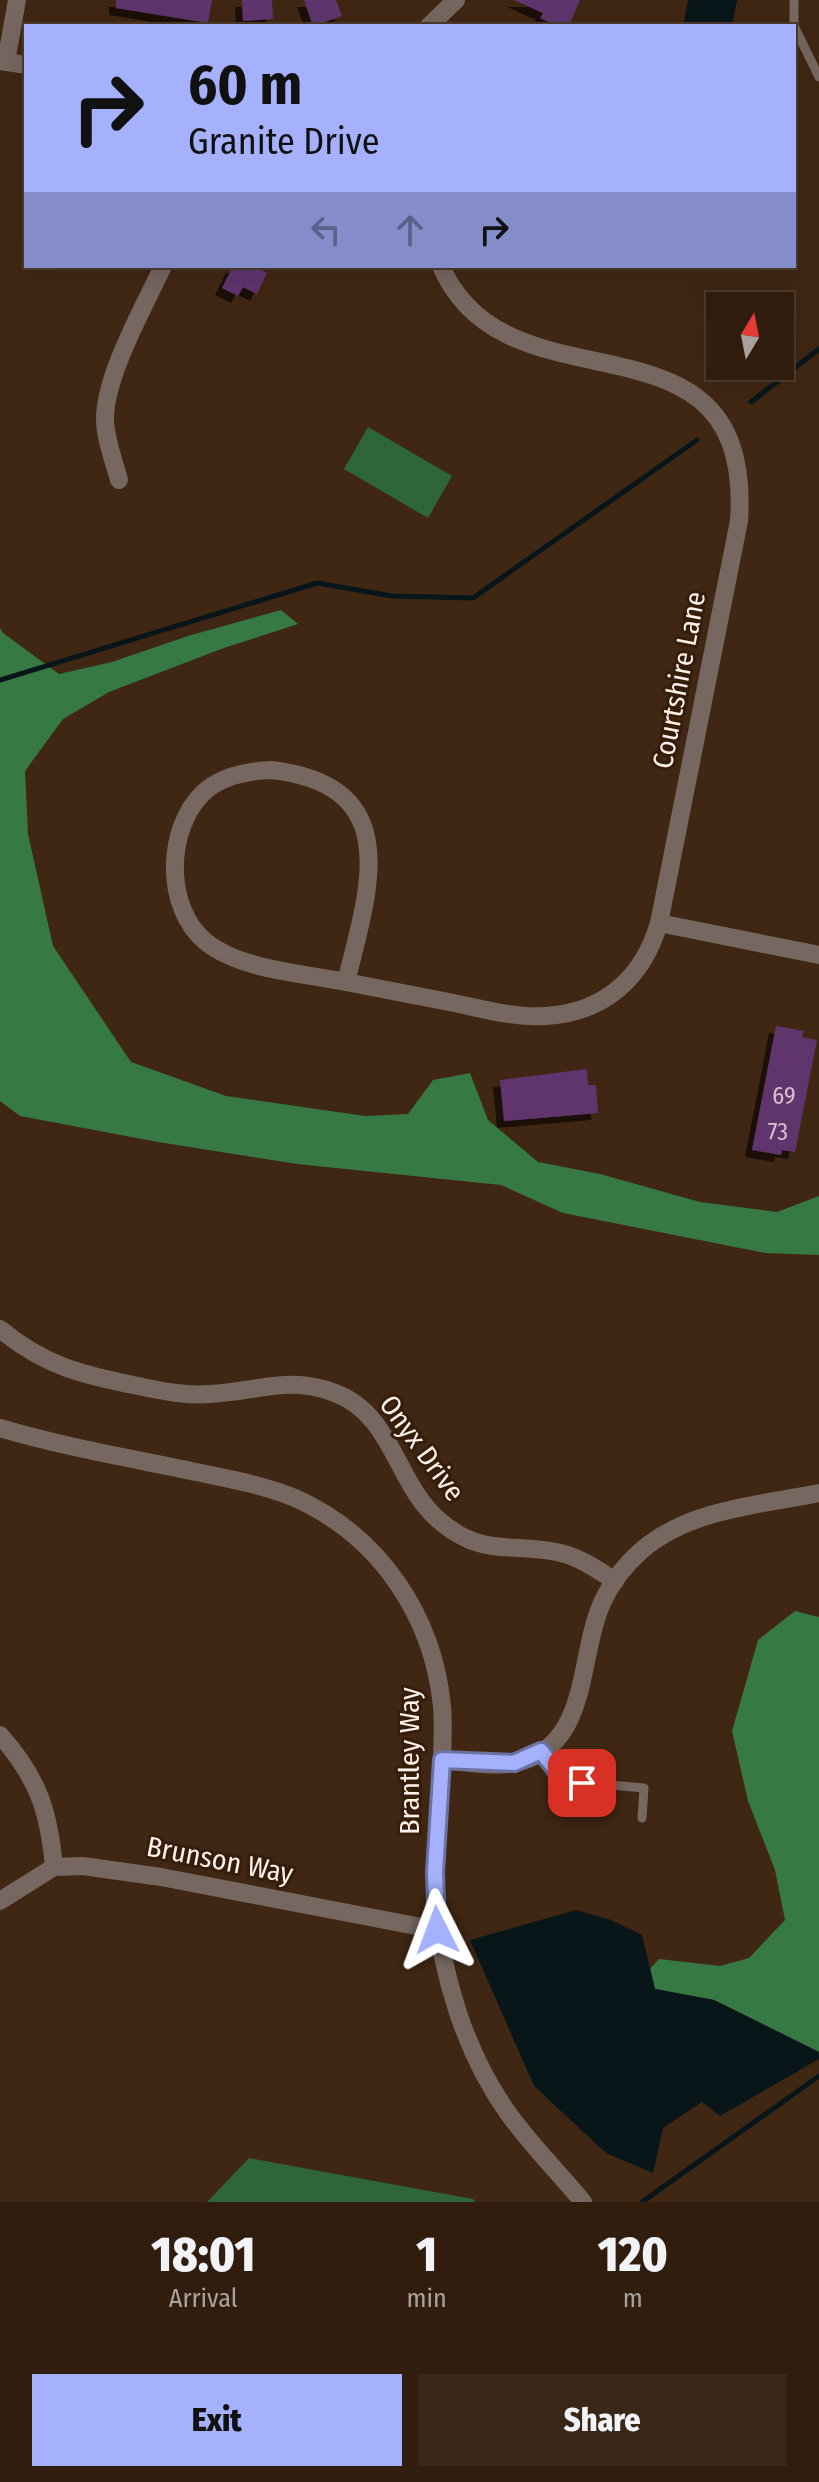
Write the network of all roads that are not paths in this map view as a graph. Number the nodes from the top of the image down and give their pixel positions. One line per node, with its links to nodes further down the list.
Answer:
1 (17, 0): 7 (street)
2 (456, 0): 4 (street)
3 (794, 0): 5 (lane)
4 (431, 24)
5 (794, 24)
6 (796, 30): 9 (lane)
7 (3, 62): 8 (street)
8 (24, 65)
9 (819, 77)
10 (162, 268): 12 (street)
11 (442, 268): 13 (street, Courtshire Lane)
12 (119, 480)
13 (659, 923): 14 (street); 15 (street, Courtshire Lane)
14 (819, 955)
15 (346, 982): 15 (street, Courtshire Lane)
16 (0, 1329): 19 (street, Onyx Drive)
17 (0, 1428): 22 (street, Brantley Way)
18 (819, 1493): 19 (street)
19 (615, 1581): 21 (street)
20 (0, 1735): 24 (street)
21 (541, 1751): 22 (street); 23 (lane)
22 (442, 1760): 26 (street, Brantley Way)
23 (642, 1818)
24 (54, 1867): 25 (street); 26 (street, Brunson Way)
25 (0, 1901)
26 (437, 1930): 27 (street, Brantley Way)
27 (583, 2202)

